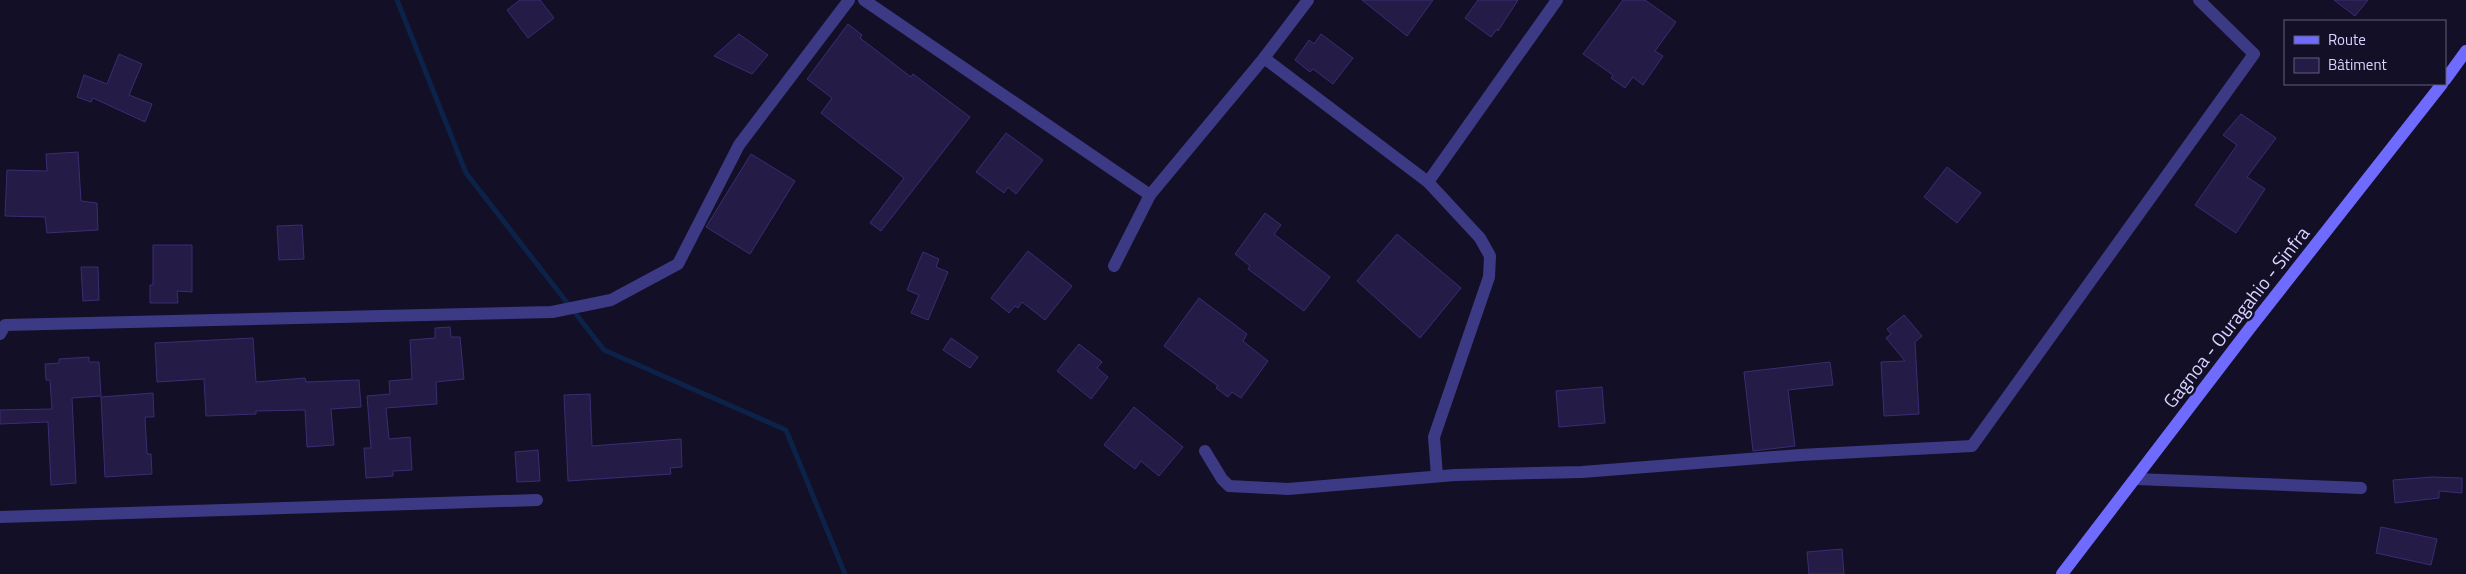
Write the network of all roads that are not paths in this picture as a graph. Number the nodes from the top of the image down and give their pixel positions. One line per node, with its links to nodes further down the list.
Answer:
1 (850, 0): 13 (street)
2 (864, 0): 11 (street)
3 (1308, 0): 7 (street)
4 (1557, 0): 10 (street)
5 (2199, 0): 15 (street)
6 (2466, 51): 8 (main road)
7 (1264, 58): 10 (street); 11 (street)
8 (2446, 79)
9 (2441, 85): 16 (main road, Gagnoa - Ouragahio - Sinfra)
10 (1428, 182): 15 (street)
11 (1150, 195): 12 (street)
12 (1114, 266)
13 (0, 334)
14 (1205, 452): 15 (street)
15 (1437, 476)
16 (2136, 479): 17 (street); 20 (main road, Gagnoa - Ouragahio - Sinfra)
17 (2361, 488)
18 (537, 500): 19 (street)
19 (0, 518)
20 (2062, 574)

